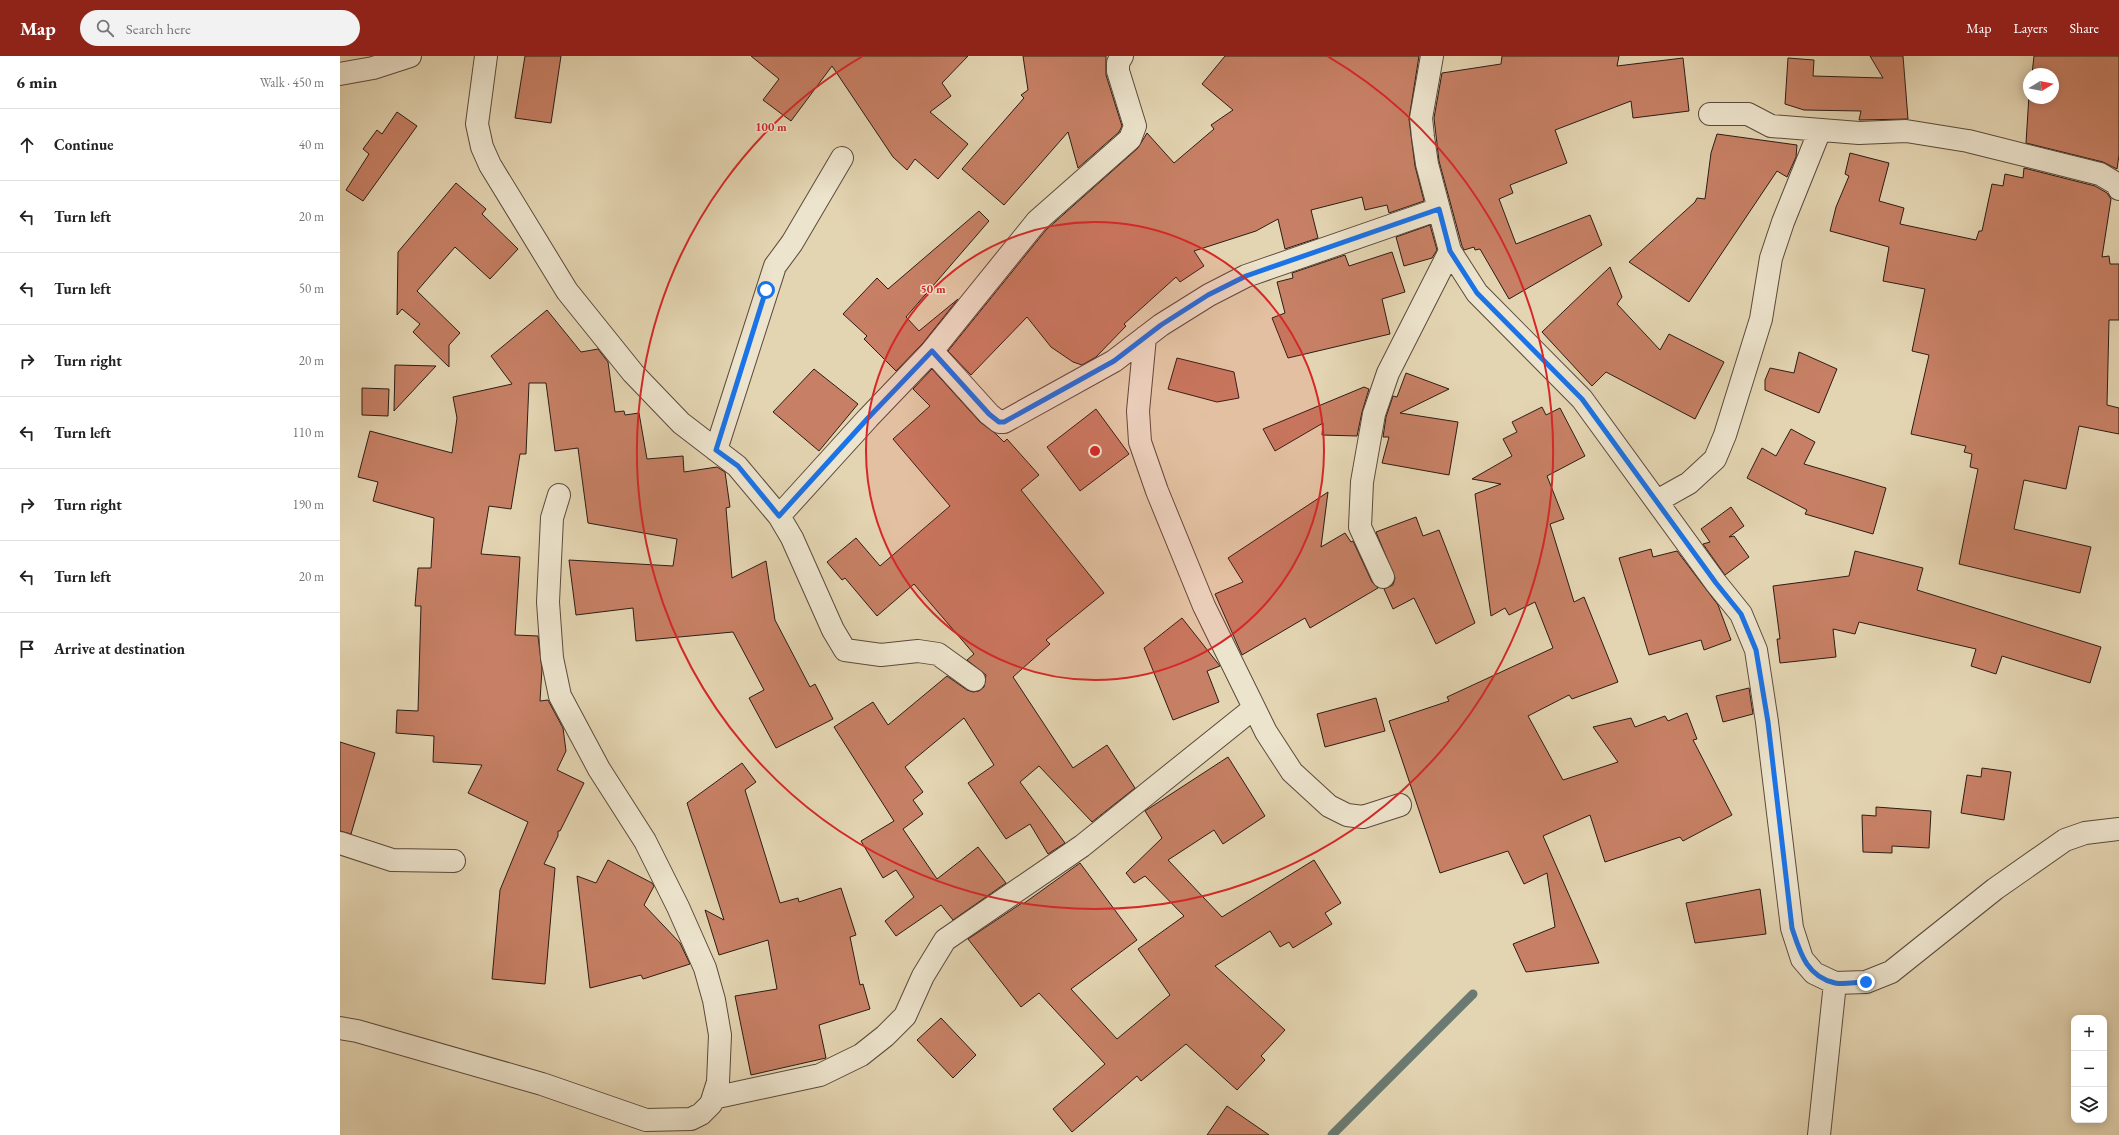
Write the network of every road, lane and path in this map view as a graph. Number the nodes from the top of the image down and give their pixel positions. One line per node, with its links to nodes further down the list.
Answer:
1 (410, 56): 5 (street)
2 (486, 56): 14 (street)
3 (1122, 56): 13 (street)
4 (1432, 56): 10 (street)
5 (340, 74)
6 (1710, 114): 7 (street)
7 (1820, 130): 9 (street); 16 (street)
8 (842, 158): 14 (street)
9 (2119, 189)
10 (1439, 209): 11 (street); 12 (street)
11 (1450, 251): 16 (street); 18 (street)
12 (1145, 337): 13 (street); 20 (street)
13 (932, 351): 17 (street)
14 (716, 450): 17 (street)
15 (559, 495): 27 (street)
16 (1657, 501): 25 (street)
17 (779, 516): 19 (street)
18 (1383, 577)
19 (974, 680)
20 (1254, 708): 21 (street); 27 (street)
21 (1400, 805)
22 (2119, 829): 25 (street)
23 (340, 843): 24 (street)
24 (454, 861)
25 (1835, 983): 28 (street)
26 (340, 1028): 27 (street)
27 (713, 1098)
28 (1819, 1135)

